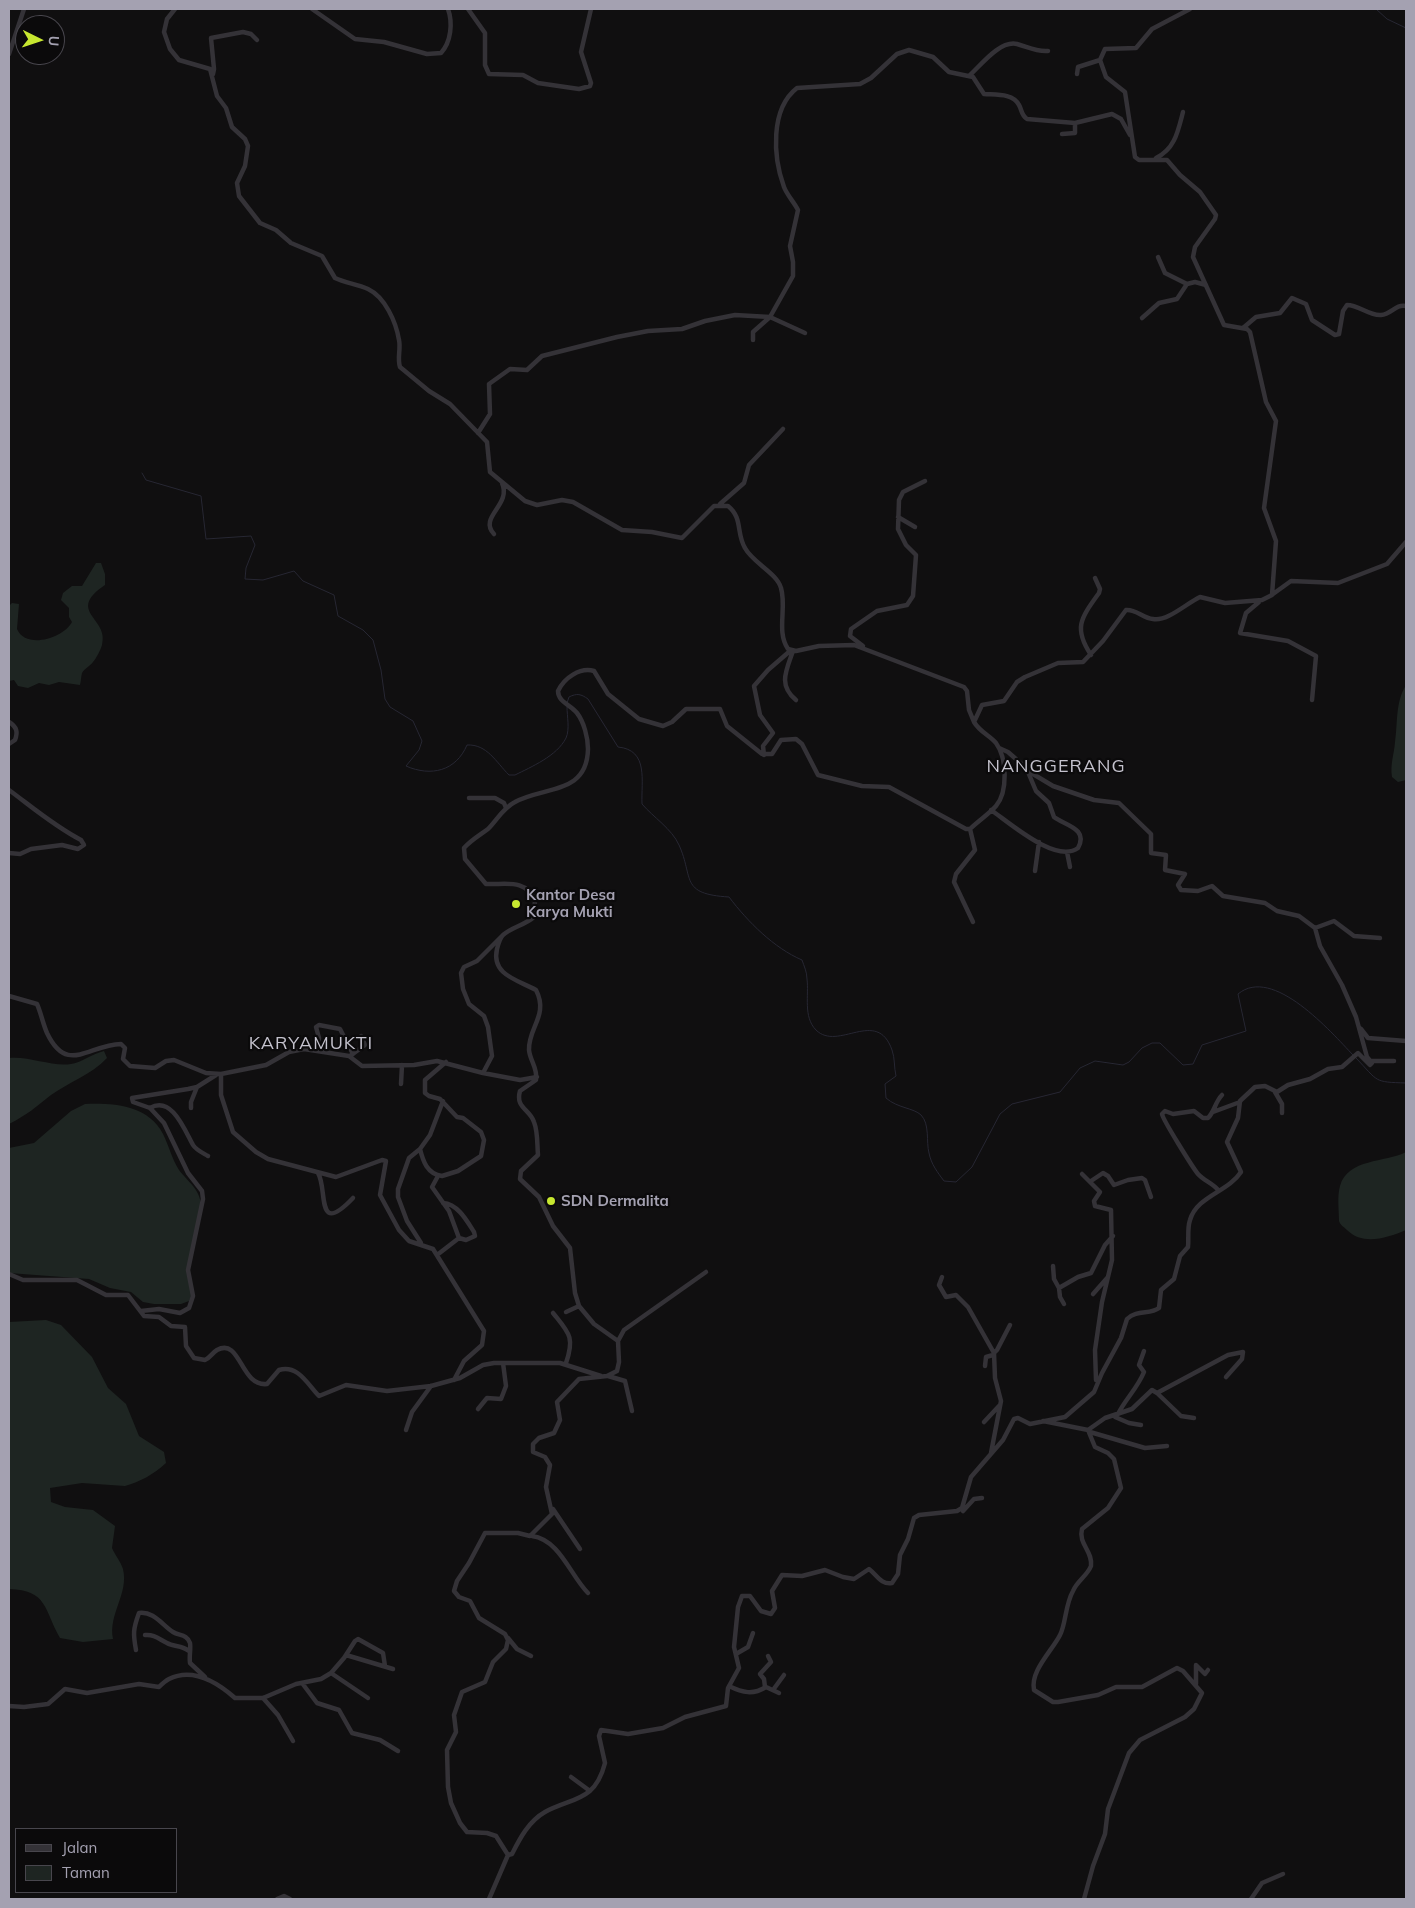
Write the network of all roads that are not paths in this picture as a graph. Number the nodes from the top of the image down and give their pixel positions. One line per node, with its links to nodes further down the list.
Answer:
1 (175, 9): 14 (street)
2 (312, 9): 8 (street)
3 (448, 9): 8 (street)
4 (468, 9): 5 (street)
5 (591, 9)
6 (1190, 9): 12 (street)
7 (24, 11): 11 (street)
8 (319, 11)
9 (256, 40): 14 (street)
10 (1048, 51): 15 (street)
11 (9, 54)
12 (1100, 60): 13 (street); 19 (street)
13 (1077, 74)
14 (212, 75): 31 (street)
15 (969, 76): 17 (street); 25 (street)
16 (1183, 112): 20 (street)
17 (1075, 123): 18 (street); 19 (street)
18 (1062, 134)
19 (1131, 137): 20 (street)
20 (1155, 159): 23 (street)
21 (1158, 257): 22 (street)
22 (1187, 284): 23 (street); 26 (street)
23 (1206, 285): 27 (street)
24 (1406, 306): 27 (street)
25 (770, 317): 28 (street); 29 (street); 31 (street)
26 (1142, 318)
27 (1243, 328): 40 (street)
28 (805, 333)
29 (753, 340)
30 (783, 429): 34 (street)
31 (478, 433): 33 (street)
32 (925, 480): 35 (street)
33 (501, 482): 34 (street); 37 (street)
34 (720, 504): 43 (street)
35 (898, 517): 36 (street); 42 (street)
36 (915, 526)
37 (494, 534)
38 (1406, 542): 40 (street)
39 (1096, 578): 44 (street)
40 (1272, 595): 41 (street)
41 (1262, 600): 44 (street); 46 (street)
42 (868, 650): 43 (street); 48 (street)
43 (791, 651): 45 (street); 51 (street)
44 (1091, 655): 48 (street)
45 (796, 700)
46 (1312, 700)
47 (9, 722): 49 (street)
48 (974, 722): 50 (street)
49 (9, 744)
50 (999, 748): 52 (street); 56 (street)
51 (764, 755): 55 (street); 57 (street)
52 (1026, 768): 59 (street); 64 (street)
53 (9, 790): 60 (street)
54 (469, 798): 55 (street)
55 (506, 808): 65 (street)
56 (992, 810): 57 (street); 58 (street)
57 (970, 829): 63 (street)
58 (1038, 842): 59 (street); 62 (street)
59 (1067, 852): 61 (street)
60 (9, 853)
61 (1070, 867)
62 (1035, 871)
63 (973, 922)
64 (1315, 928): 66 (street); 68 (street)
65 (503, 935): 77 (street); 79 (street)
66 (1380, 938)
67 (9, 996): 78 (street)
68 (1360, 1028): 70 (street); 73 (street)
69 (361, 1036): 72 (street)
70 (1406, 1041)
71 (317, 1051): 72 (street); 72 (street); 78 (street)
72 (351, 1055): 76 (street)
73 (1372, 1061): 74 (street); 82 (street)
74 (1394, 1061)
75 (446, 1062): 76 (street); 77 (street); 84 (street)
76 (402, 1065): 80 (street)
77 (483, 1073): 79 (street)
78 (219, 1074): 81 (street); 92 (street)
79 (536, 1077): 112 (street)
80 (401, 1084)
81 (197, 1087): 86 (street); 87 (street)
82 (1276, 1092): 85 (street); 89 (street)
83 (1222, 1095): 88 (street)
84 (443, 1101): 90 (street); 94 (street)
85 (1240, 1102): 88 (street); 96 (street)
86 (150, 1108): 91 (street); 113 (street)
87 (191, 1108)
88 (1213, 1112): 96 (street)
89 (1282, 1114)
90 (420, 1149): 94 (street); 102 (street)
91 (208, 1156)
92 (318, 1173): 98 (street); 102 (street)
93 (1082, 1174): 95 (street)
94 (438, 1176): 99 (street)
95 (1091, 1181): 97 (street); 100 (street)
96 (1219, 1191): 127 (street)
97 (1151, 1197)
98 (353, 1198)
99 (443, 1203): 101 (street); 101 (street)
100 (1113, 1236): 107 (street); 109 (street)
101 (459, 1238): 103 (street)
102 (422, 1244): 103 (street)
103 (437, 1255): 125 (street)
104 (1053, 1266): 109 (street)
105 (706, 1272): 117 (street)
106 (9, 1274): 113 (street)
107 (1108, 1276): 110 (street); 127 (street)
108 (942, 1277): 119 (street)
109 (1059, 1288): 111 (street)
110 (1093, 1294)
111 (1064, 1304)
112 (580, 1306): 114 (street); 117 (street)
113 (140, 1311): 126 (street)
114 (566, 1312)
115 (553, 1313): 121 (street)
116 (1010, 1325): 119 (street)
117 (618, 1341): 123 (street)
118 (1144, 1351): 132 (street)
119 (994, 1354): 122 (street); 129 (street)
120 (503, 1362): 121 (street); 125 (street); 130 (street)
121 (566, 1364): 123 (street)
122 (985, 1366)
123 (604, 1376): 131 (street); 142 (street)
124 (1226, 1377): 128 (street)
125 (453, 1380): 126 (street)
126 (432, 1386): 137 (street)
127 (1096, 1389): 134 (street)
128 (1157, 1393): 132 (street); 133 (street)
129 (1000, 1405): 135 (street); 140 (street)
130 (478, 1409)
131 (632, 1410)
132 (1114, 1416): 136 (street); 138 (street)
133 (1194, 1418)
134 (1039, 1421): 138 (street); 140 (street)
135 (984, 1422)
136 (1141, 1425)
137 (406, 1430)
138 (1089, 1431): 139 (street); 163 (street)
139 (1167, 1446)
140 (990, 1456): 143 (street)
141 (982, 1498): 143 (street)
142 (552, 1509): 144 (street); 145 (street)
143 (957, 1511): 152 (street)
144 (532, 1536): 146 (street); 149 (street)
145 (580, 1550)
146 (588, 1593)
147 (753, 1633): 152 (street)
148 (145, 1635): 151 (street)
149 (508, 1638): 154 (street); 175 (street)
150 (136, 1650): 151 (street)
151 (189, 1651): 161 (street)
152 (736, 1654): 164 (street)
153 (346, 1655): 156 (street); 156 (street); 159 (street)
154 (531, 1656)
155 (768, 1656): 165 (street)
156 (385, 1666): 157 (street)
157 (393, 1669)
158 (1208, 1670): 163 (street)
159 (331, 1673): 162 (street); 169 (street)
160 (784, 1675): 166 (street)
161 (206, 1678): 168 (street); 170 (street)
162 (302, 1683): 168 (street); 172 (street)
163 (1196, 1684): 180 (street)
164 (729, 1686): 165 (street); 174 (street)
165 (765, 1687): 166 (street)
166 (773, 1690): 167 (street)
167 (779, 1693)
168 (263, 1698): 171 (street)
169 (368, 1698)
170 (9, 1706)
171 (293, 1741)
172 (398, 1751)
173 (571, 1777): 174 (street)
174 (590, 1791): 175 (street)
175 (508, 1855): 179 (street)
176 (1283, 1874): 181 (street)
177 (277, 1899): 178 (street)
178 (290, 1899)
179 (489, 1899)
180 (1084, 1899)
181 (1251, 1899)

